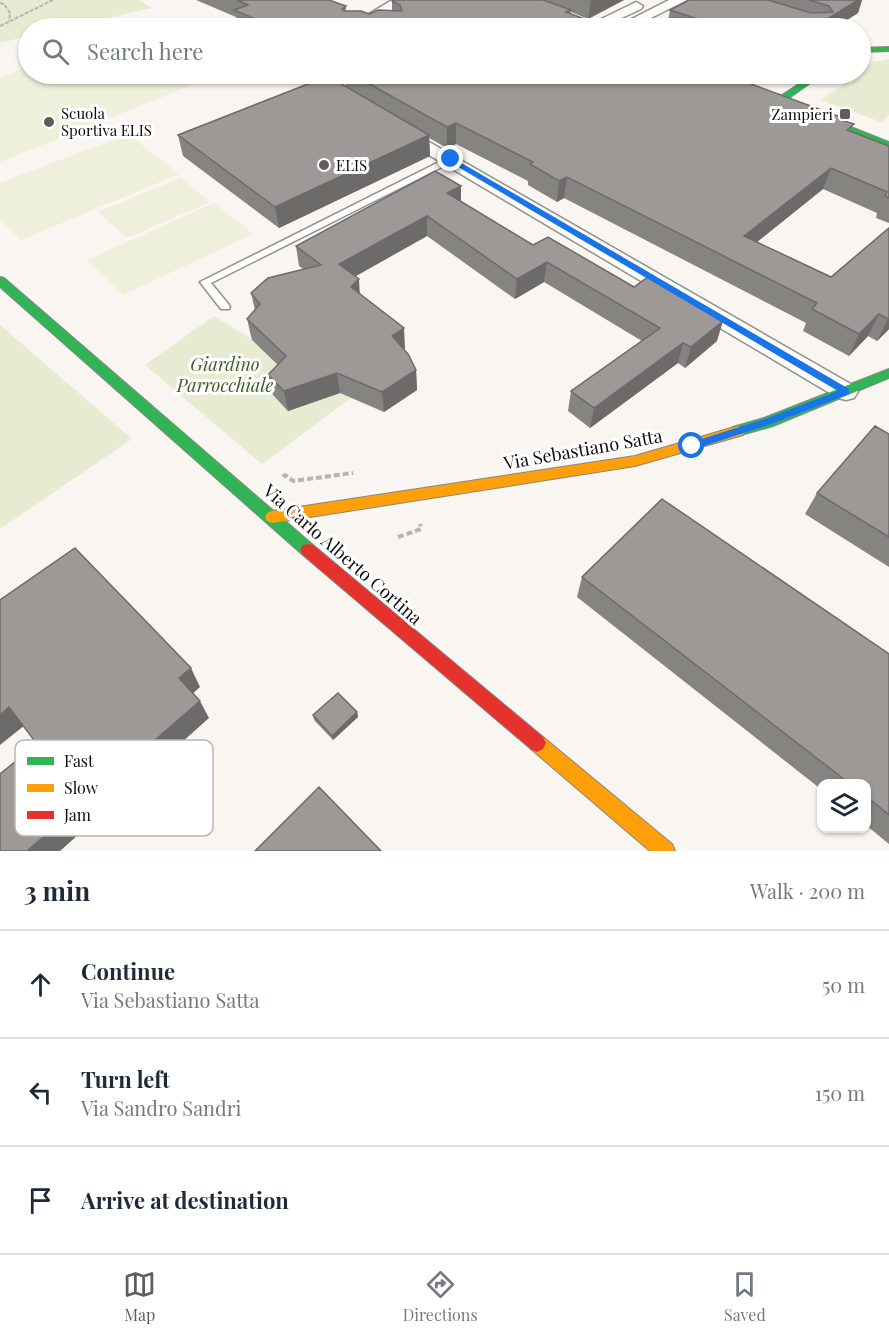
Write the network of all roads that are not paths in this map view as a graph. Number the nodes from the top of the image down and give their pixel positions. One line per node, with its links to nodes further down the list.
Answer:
1 (401, 0): 4 (street)
2 (649, 0): 5 (street)
3 (681, 0): 6 (street)
4 (371, 18)
5 (607, 18)
6 (642, 18)
7 (322, 84): 9 (street)
8 (801, 84): 11 (street)
9 (360, 106)
10 (384, 120): 12 (street)
11 (889, 145)
12 (451, 159): 14 (lane); 16 (street)
13 (0, 281): 17 (street, Via Carlo Alberto Cortina)
14 (225, 307)
15 (888, 374): 16 (street, Via Sebastiano Satta)
16 (846, 392): 17 (street, Via Sebastiano Satta)
17 (272, 517): 18 (street, Via Carlo Alberto Cortina)
18 (665, 851)

